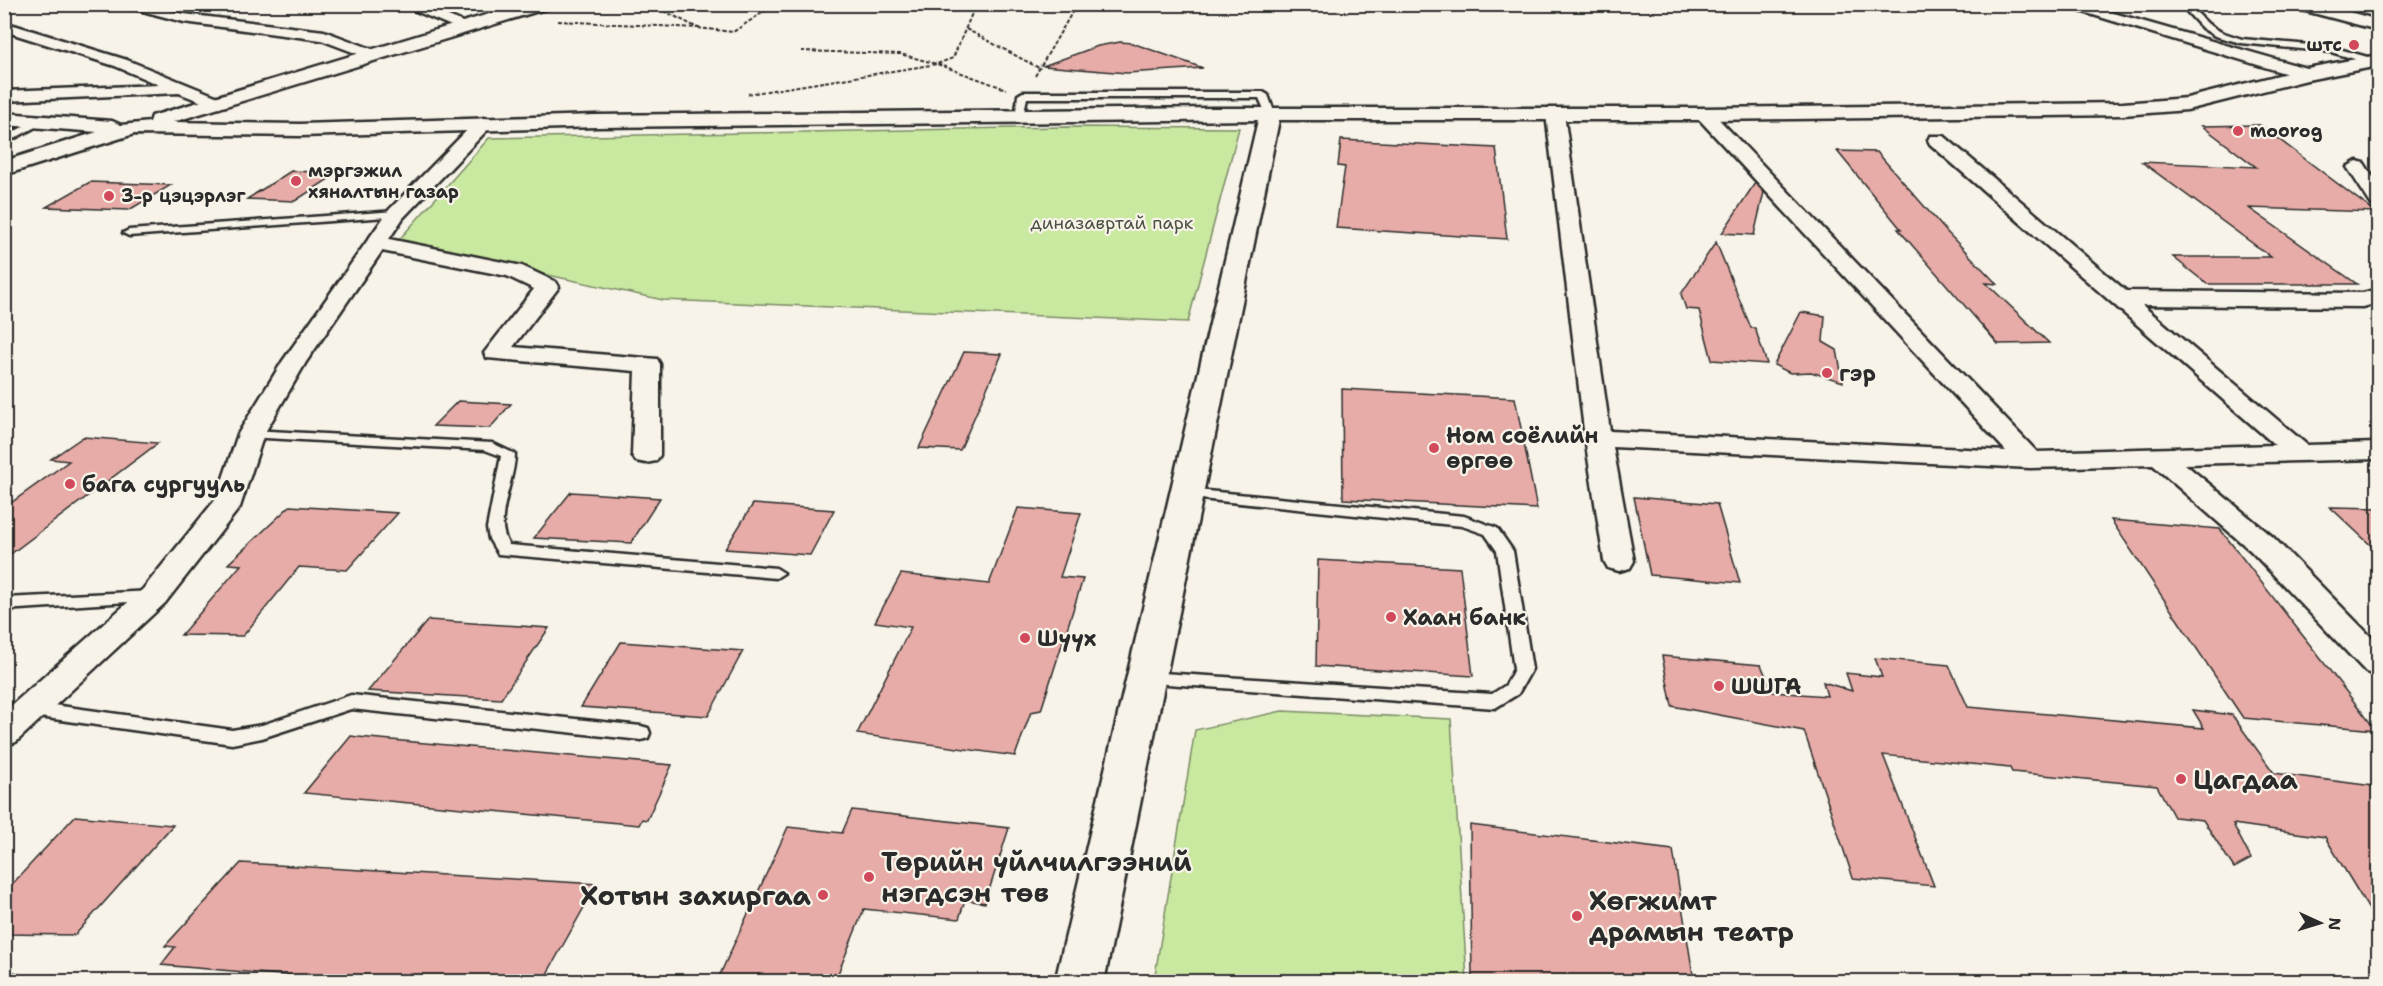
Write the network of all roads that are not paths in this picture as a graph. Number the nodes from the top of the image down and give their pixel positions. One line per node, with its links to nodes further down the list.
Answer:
1 (123, 4): 10 (street)
2 (406, 4): 9 (street)
3 (2064, 4): 12 (street)
4 (2183, 4): 11 (lane)
5 (2300, 4): 7 (street)
6 (548, 13): 9 (street)
7 (2379, 25)
8 (4, 26): 13 (street)
9 (466, 27): 10 (street)
10 (374, 55): 15 (street)
11 (2377, 62): 12 (street)
12 (2307, 74): 18 (street)
13 (182, 88): 14 (street); 15 (street)
14 (4, 96)
15 (217, 103): 23 (street)
16 (1270, 114): 17 (street); 19 (street); 19 (lane); 41 (street)
17 (1554, 114): 18 (street); 35 (street)
18 (1704, 114): 40 (street)
19 (1018, 116): 22 (street)
20 (4, 120): 21 (street)
21 (38, 122): 23 (street); 25 (lane)
22 (484, 123): 23 (street); 29 (street)
23 (132, 128): 27 (street)
24 (1937, 140): 33 (street)
25 (4, 141)
26 (2357, 167): 28 (street)
27 (4, 168)
28 (2379, 200)
29 (396, 214): 30 (lane); 31 (street)
30 (129, 233)
31 (376, 243): 34 (street); 38 (street)
32 (2379, 296): 33 (street)
33 (2119, 298): 37 (street)
34 (251, 434): 43 (lane); 44 (street)
35 (1598, 438): 40 (street); 42 (street)
36 (2379, 451): 37 (street)
37 (2300, 453): 39 (street)
38 (646, 455)
39 (2160, 457): 40 (street); 46 (street)
40 (2030, 460)
41 (1186, 494): 47 (street); 47 (lane)
42 (1619, 561)
43 (776, 573)
44 (154, 596): 45 (lane); 48 (street)
45 (4, 604)
46 (2379, 664)
47 (1146, 678): 51 (street)
48 (32, 709): 49 (street); 50 (lane)
49 (4, 733)
50 (641, 733)
51 (1079, 981)

